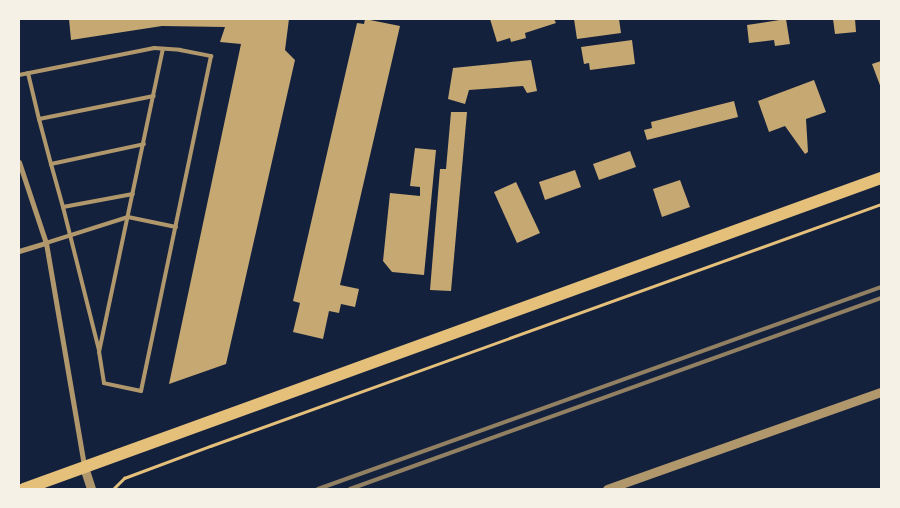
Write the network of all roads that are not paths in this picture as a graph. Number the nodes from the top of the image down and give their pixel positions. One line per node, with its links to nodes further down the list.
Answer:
1 (163, 49): 2 (lane); 4 (lane); 13 (lane)
2 (28, 73): 3 (lane); 5 (lane)
3 (19, 74)
4 (154, 96): 5 (lane); 6 (lane)
5 (39, 119): 8 (lane)
6 (144, 144): 8 (lane); 10 (lane)
7 (19, 162): 15 (street)
8 (51, 164): 11 (lane)
9 (881, 178): 19 (main road)
10 (133, 194): 11 (lane); 12 (lane)
11 (63, 207): 14 (lane)
12 (128, 217): 13 (lane); 14 (lane); 17 (lane)
13 (176, 227): 17 (lane)
14 (70, 236): 15 (lane); 17 (lane)
15 (46, 244): 16 (street); 19 (street)
16 (19, 251)
17 (99, 352)
18 (881, 392): 22 (street)
19 (84, 467): 20 (main road); 21 (street)
20 (24, 489)
21 (92, 489)
22 (607, 489)

